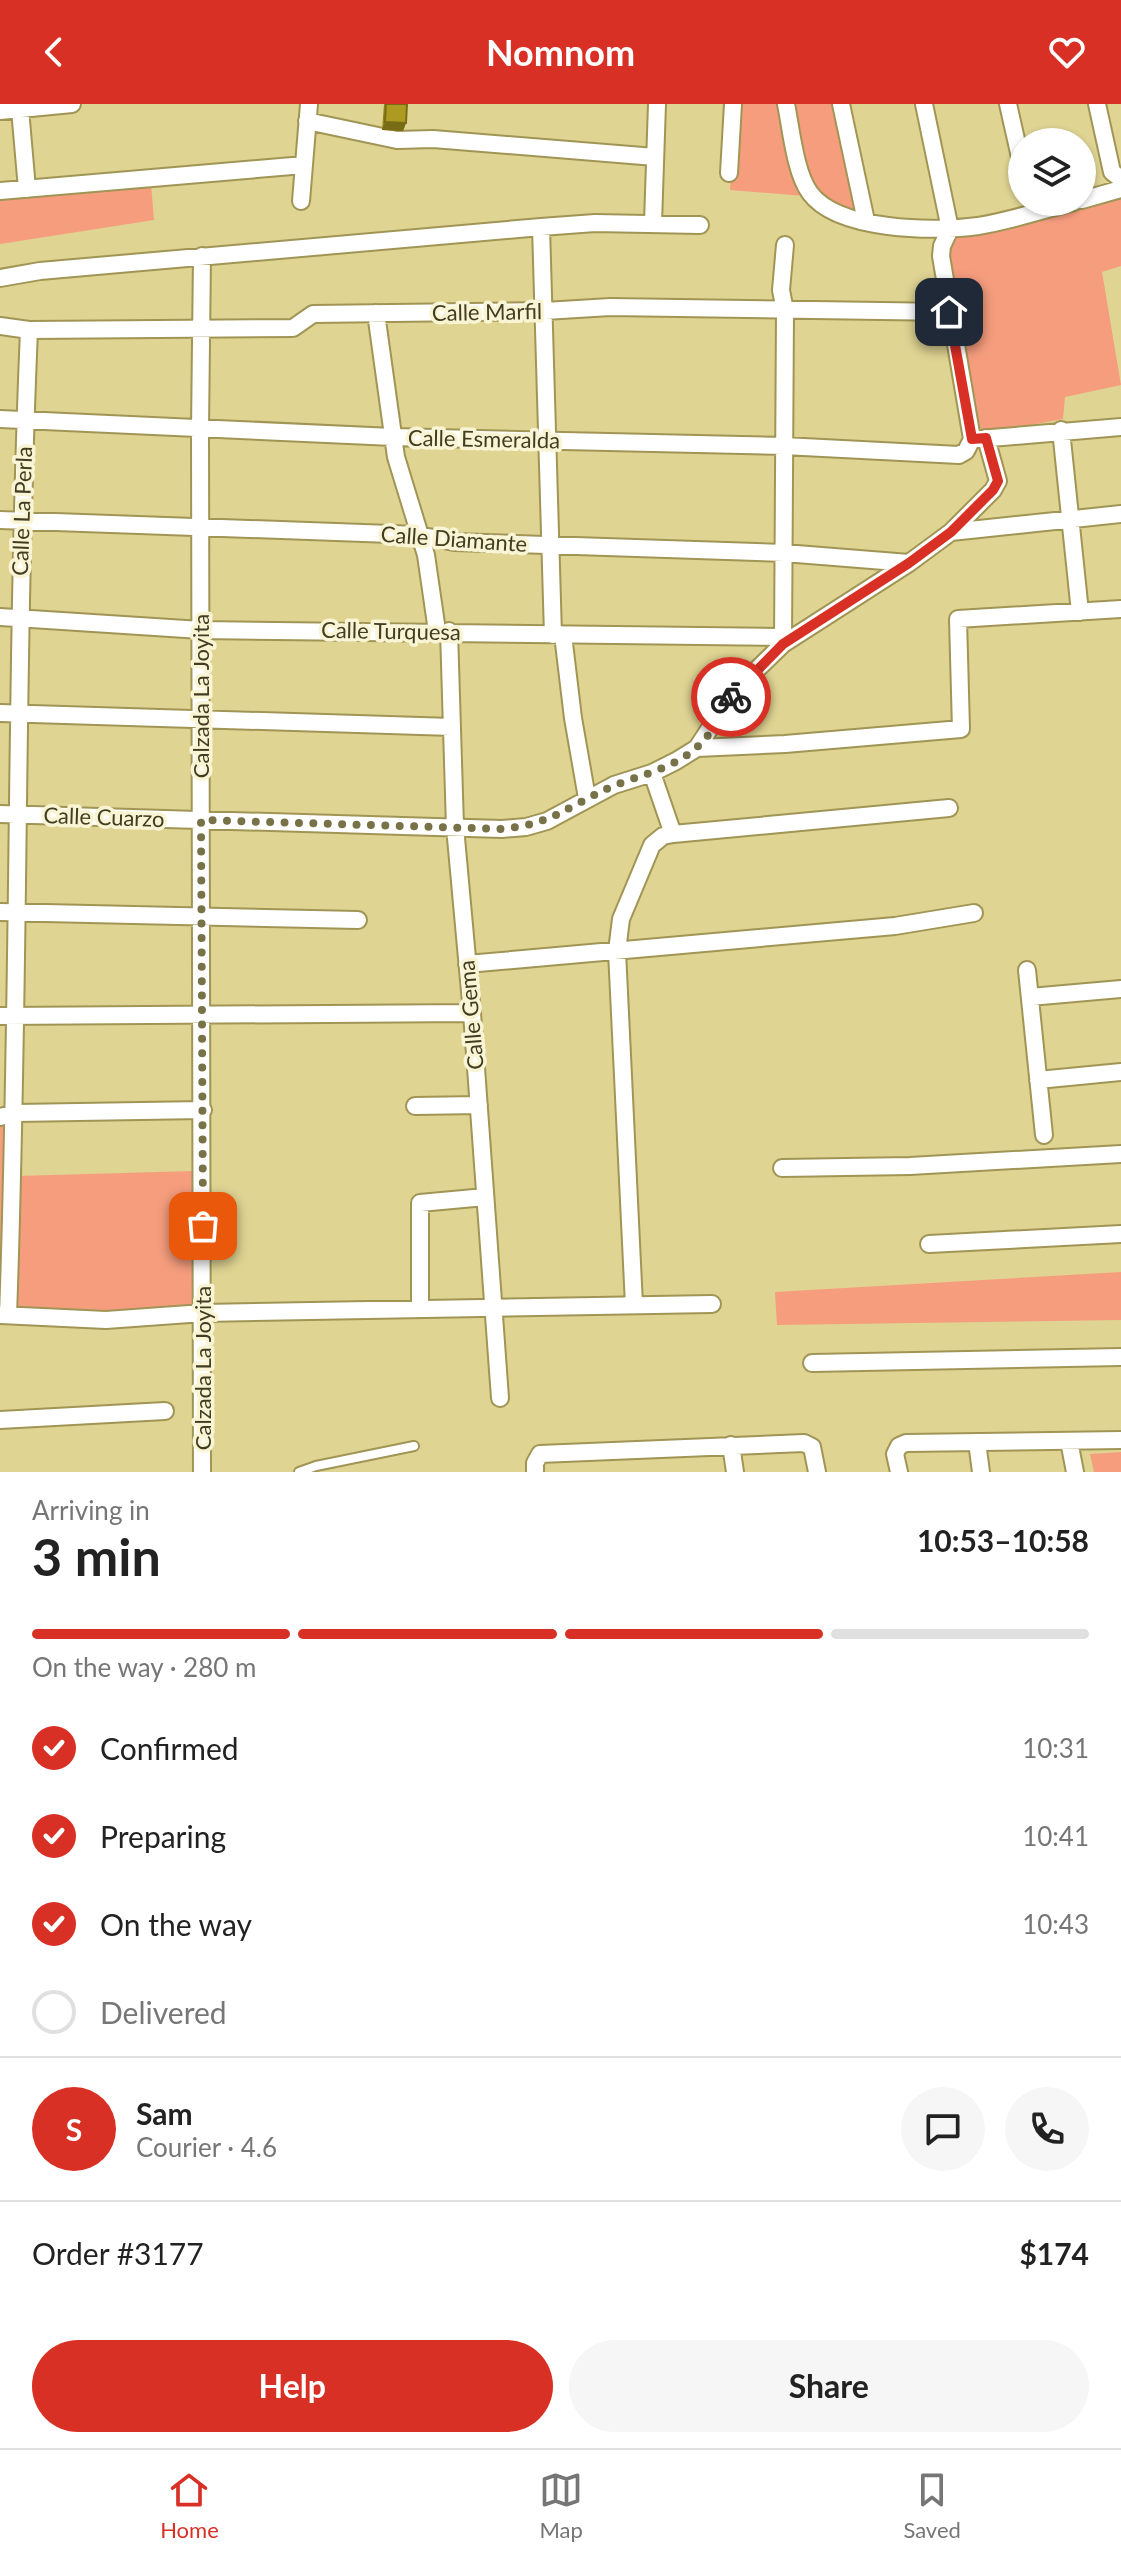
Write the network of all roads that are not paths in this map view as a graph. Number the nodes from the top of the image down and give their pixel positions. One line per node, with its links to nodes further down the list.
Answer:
1 (72, 104): 9 (street)
2 (657, 104): 13 (street)
3 (733, 104): 15 (street)
4 (786, 104): 23 (street)
5 (841, 104): 23 (street)
6 (924, 104): 27 (street)
7 (1008, 104): 12 (street)
8 (1097, 104): 16 (street)
9 (20, 109): 10 (street); 17 (street)
10 (0, 111)
11 (308, 112): 13 (street); 14 (street)
12 (1013, 128)
13 (655, 157): 24 (street)
14 (304, 165): 17 (street); 21 (street)
15 (729, 173)
16 (1121, 179)
17 (27, 189): 19 (street)
18 (1121, 189): 20 (street)
19 (0, 191)
20 (1096, 196)
21 (301, 201)
22 (1008, 216): 27 (street)
23 (866, 221): 27 (street)
24 (653, 223): 25 (street); 26 (street)
25 (700, 225)
26 (541, 227): 29 (street); 31 (street)
27 (950, 229): 33 (street)
28 (785, 245): 32 (street)
29 (202, 256): 30 (street); 36 (street, Calzada La Joyita)
30 (0, 278)
31 (545, 311): 32 (street, Calle Marfil); 34 (street, Calle Marfil); 44 (street)
32 (785, 311): 33 (street, Calle Marfil); 46 (street)
33 (949, 312): 45 (street)
34 (376, 313): 36 (street, Calle Marfil); 43 (street, Calle Gema)
35 (0, 326): 37 (street, Calle Marfil)
36 (201, 329): 37 (street, Calle Marfil); 41 (street, Calzada La Joyita)
37 (29, 330): 39 (street, Calle La Perla)
38 (0, 419): 39 (street, Calle Esmeralda)
39 (25, 420): 41 (street, Calle Esmeralda); 49 (street, Calle La Perla)
40 (1121, 427): 42 (street, Calle Esmeralda)
41 (200, 429): 43 (street, Calle Esmeralda); 51 (street, Calzada La Joyita)
42 (1061, 430): 45 (street, Calle Esmeralda); 50 (street)
43 (393, 437): 44 (street, Calle Esmeralda); 53 (street, Calle Gema)
44 (549, 439): 46 (street, Calle Esmeralda); 54 (street)
45 (975, 443): 46 (street, Calle Esmeralda); 52 (street, Calle Cuarzo)
46 (784, 446): 55 (street)
47 (1121, 514): 50 (street)
48 (0, 520): 49 (street, Calle Diamante)
49 (22, 520): 51 (street, Calle Diamante); 60 (street, Calle La Perla)
50 (1069, 520): 52 (street); 58 (street)
51 (200, 525): 53 (street, Calle Diamante); 61 (street, Calzada La Joyita)
52 (951, 532): 56 (street, Calle Cuarzo)
53 (418, 535): 54 (street, Calle Diamante); 62 (street, Calle Gema)
54 (549, 545): 55 (street, Calle Diamante); 63 (street)
55 (784, 553): 56 (street, Calle Diamante); 64 (street)
56 (909, 563): 64 (street, Calle Cuarzo)
57 (1121, 609): 58 (street)
58 (1080, 612): 69 (street)
59 (0, 617): 60 (street, Calle Turquesa)
60 (19, 618): 61 (street, Calle Turquesa); 66 (street, Calle La Perla)
61 (201, 630): 62 (street, Calle Turquesa); 67 (street, Calzada La Joyita)
62 (443, 631): 63 (street, Calle Turquesa); 68 (street, Calle Gema)
63 (558, 635): 64 (street, Calle Turquesa); 71 (street)
64 (783, 641): 69 (street, Calle Cuarzo)
65 (0, 713): 66 (street)
66 (19, 715): 67 (street); 73 (street, Calle La Perla)
67 (201, 720): 68 (street); 74 (street, Calzada La Joyita)
68 (452, 727): 75 (street, Calle Gema)
69 (697, 748): 70 (street, Calle Cuarzo)
70 (652, 773): 71 (street, Calle Cuarzo); 76 (street)
71 (587, 798): 75 (street, Calle Cuarzo)
72 (949, 808): 76 (street)
73 (8, 814): 74 (street, Calle Cuarzo); 77 (street, Calle La Perla)
74 (201, 820): 75 (street, Calle Cuarzo); 79 (street, Calzada La Joyita)
75 (455, 827): 82 (street, Calle Gema)
76 (673, 834): 81 (street)
77 (8, 912): 79 (street); 88 (street, Calle La Perla)
78 (974, 913): 81 (street)
79 (201, 917): 80 (street); 87 (street, Calzada La Joyita)
80 (358, 920)
81 (617, 951): 82 (street); 102 (street)
82 (467, 964): 86 (street, Calle Gema)
83 (1027, 970): 85 (street)
84 (1121, 989): 85 (street)
85 (1030, 997): 90 (street)
86 (472, 1013): 87 (street); 91 (street, Calle Gema)
87 (201, 1015): 88 (street); 93 (street, Calzada La Joyita)
88 (8, 1016): 94 (street, Calle La Perla)
89 (1121, 1072): 90 (street)
90 (1038, 1080): 95 (street)
91 (479, 1105): 92 (street); 98 (street, Calle Gema)
92 (415, 1106)
93 (203, 1110): 94 (street); 105 (street, Calzada La Joyita)
94 (8, 1115): 106 (street, Calle La Perla)
95 (1044, 1135)
96 (1121, 1154): 97 (street)
97 (782, 1168)
98 (485, 1197): 103 (street, Calle Gema); 104 (street)
99 (1121, 1234): 100 (street)
100 (929, 1244)
101 (712, 1304): 102 (street)
102 (634, 1305): 103 (street)
103 (493, 1307): 104 (street); 109 (street, Calle Gema)
104 (420, 1308): 105 (street)
105 (203, 1313): 106 (street); 117 (street, Calzada La Joyita)
106 (4, 1315)
107 (1121, 1357): 108 (street)
108 (812, 1363)
109 (500, 1398)
110 (165, 1411): 111 (street)
111 (0, 1420)
112 (1121, 1440): 113 (street)
113 (1069, 1441): 114 (street); 124 (street)
114 (977, 1442): 122 (street); 123 (street)
115 (731, 1445): 119 (street); 120 (street); 121 (street)
116 (414, 1446): 118 (lane)
117 (202, 1472)
118 (299, 1472)
119 (535, 1472)
120 (735, 1472)
121 (817, 1472)
122 (899, 1472)
123 (981, 1472)
124 (1075, 1472)

